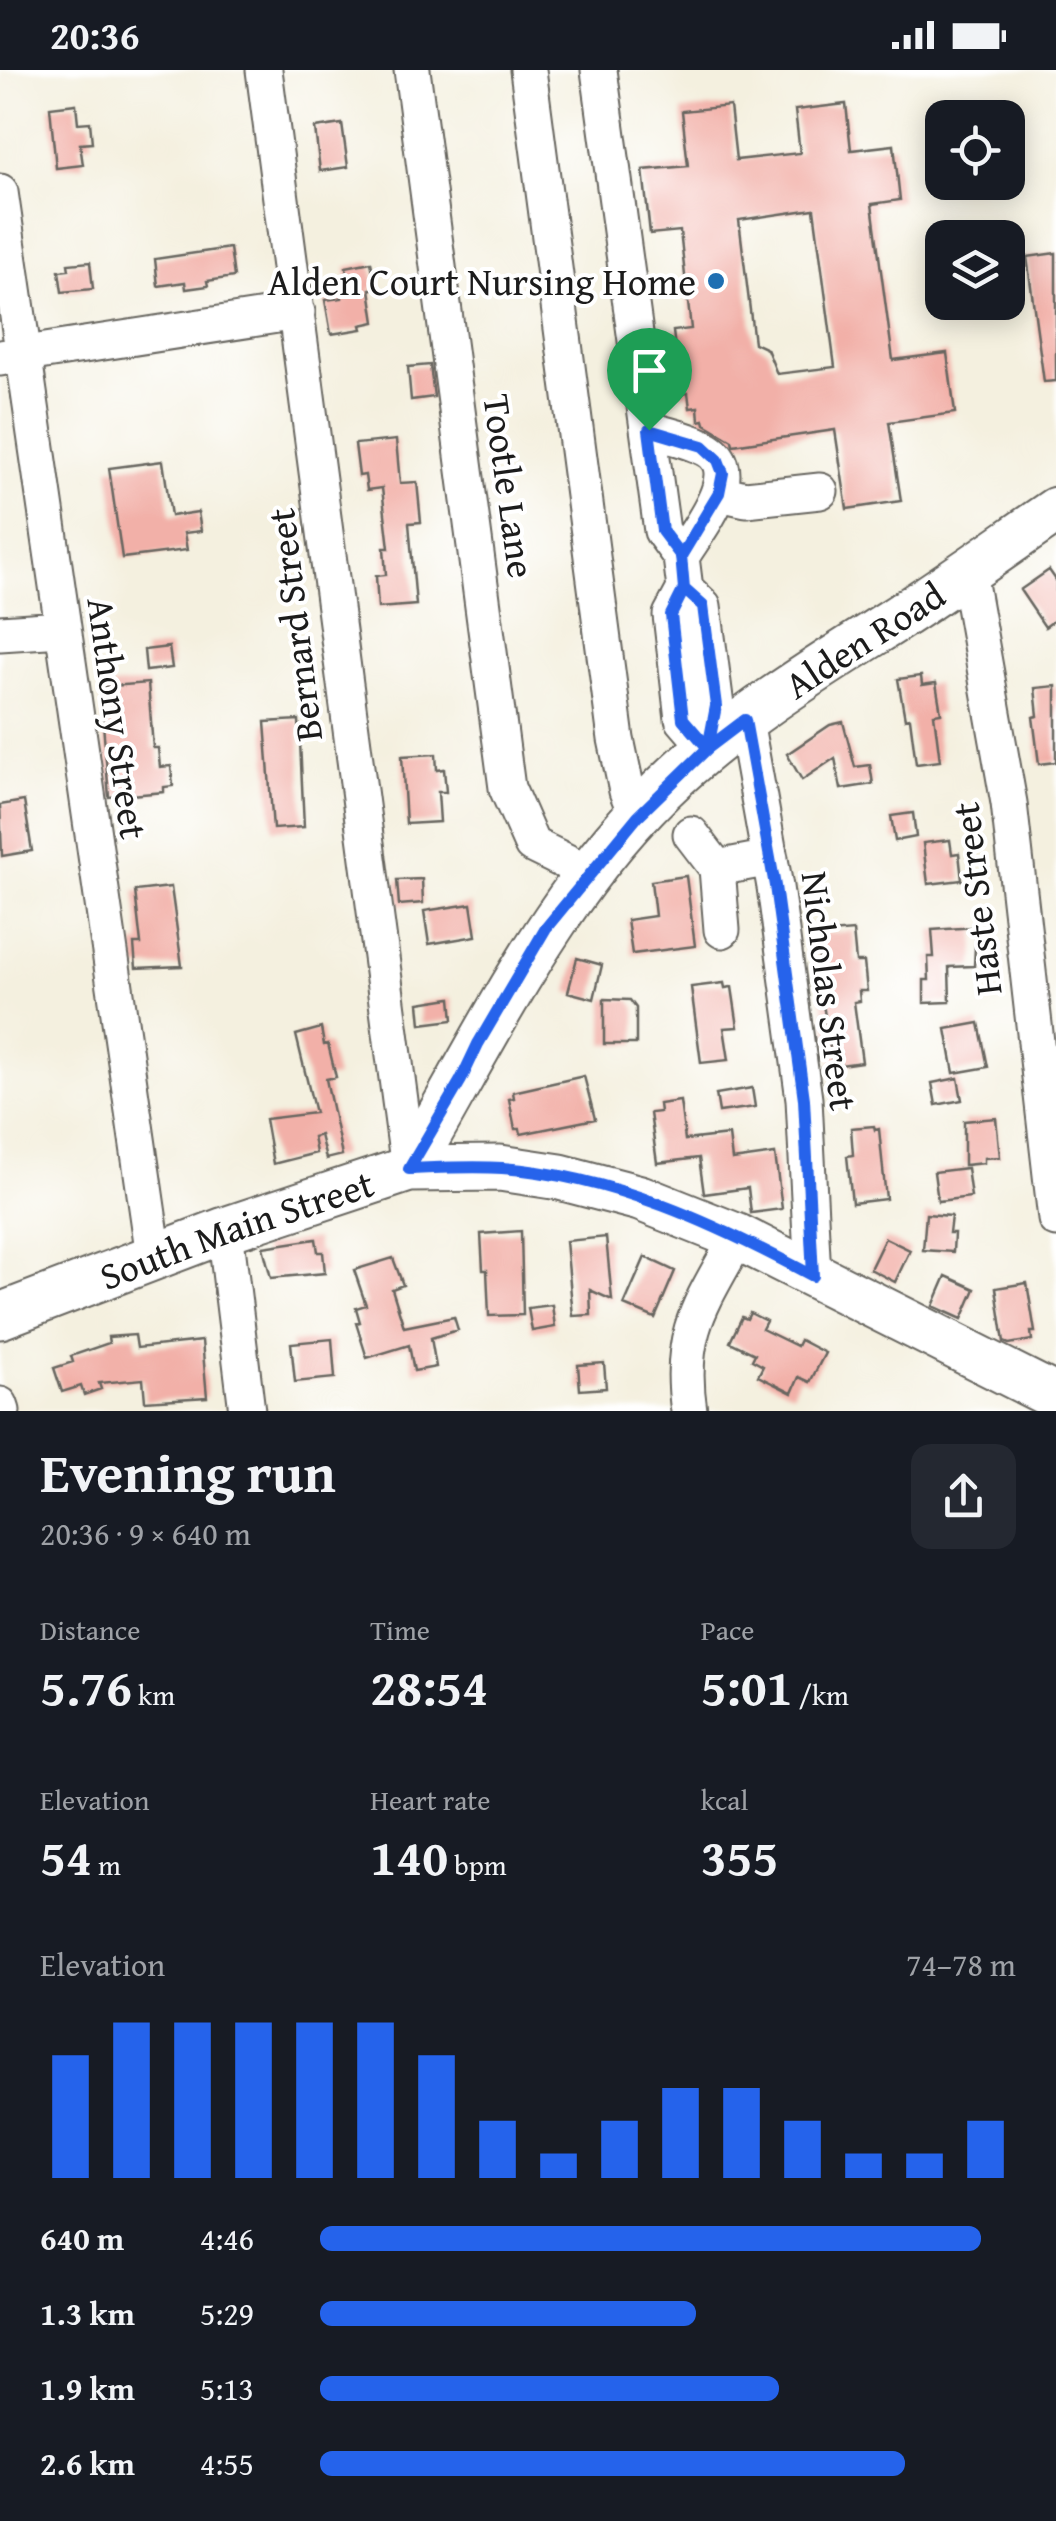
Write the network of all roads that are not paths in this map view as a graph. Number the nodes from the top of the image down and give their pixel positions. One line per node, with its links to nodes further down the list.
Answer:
1 (264, 70): 6 (street, Bernard Street)
2 (412, 70): 22 (street, Tootle Lane)
3 (528, 70): 18 (street)
4 (599, 70): 8 (street)
5 (0, 192): 7 (street, Anthony Street)
6 (297, 312): 7 (street); 24 (street, Bernard Street)
7 (12, 356): 14 (street, Anthony Street)
8 (649, 430): 10 (street); 13 (street)
9 (820, 491): 10 (street)
10 (719, 493): 13 (street)
11 (1056, 510): 12 (main road, Alden Road)
12 (968, 572): 16 (main road, Alden Road); 25 (street, Haste Street)
13 (683, 573): 17 (street)
14 (62, 629): 15 (street); 28 (street, Anthony Street)
15 (0, 633)
16 (745, 720): 17 (main road, Alden Road); 20 (street, Nicholas Street)
17 (708, 748): 18 (main road, Alden Road)
18 (638, 816): 22 (main road, Alden Road)
19 (692, 834): 21 (street)
20 (770, 858): 21 (street); 29 (street, Nicholas Street)
21 (718, 868): 23 (street)
22 (589, 873): 24 (main road, Alden Road)
23 (722, 930)
24 (409, 1169): 26 (main road, South Main Street); 27 (main road, South Main Street)
25 (1056, 1219)
26 (225, 1230): 28 (main road, South Main Street); 32 (street)
27 (738, 1237): 29 (main road, South Main Street); 33 (street)
28 (154, 1256): 30 (main road, South Main Street)
29 (813, 1276): 31 (main road, South Main Street)
30 (0, 1316)
31 (1056, 1398)
32 (247, 1411)
33 (688, 1411)

